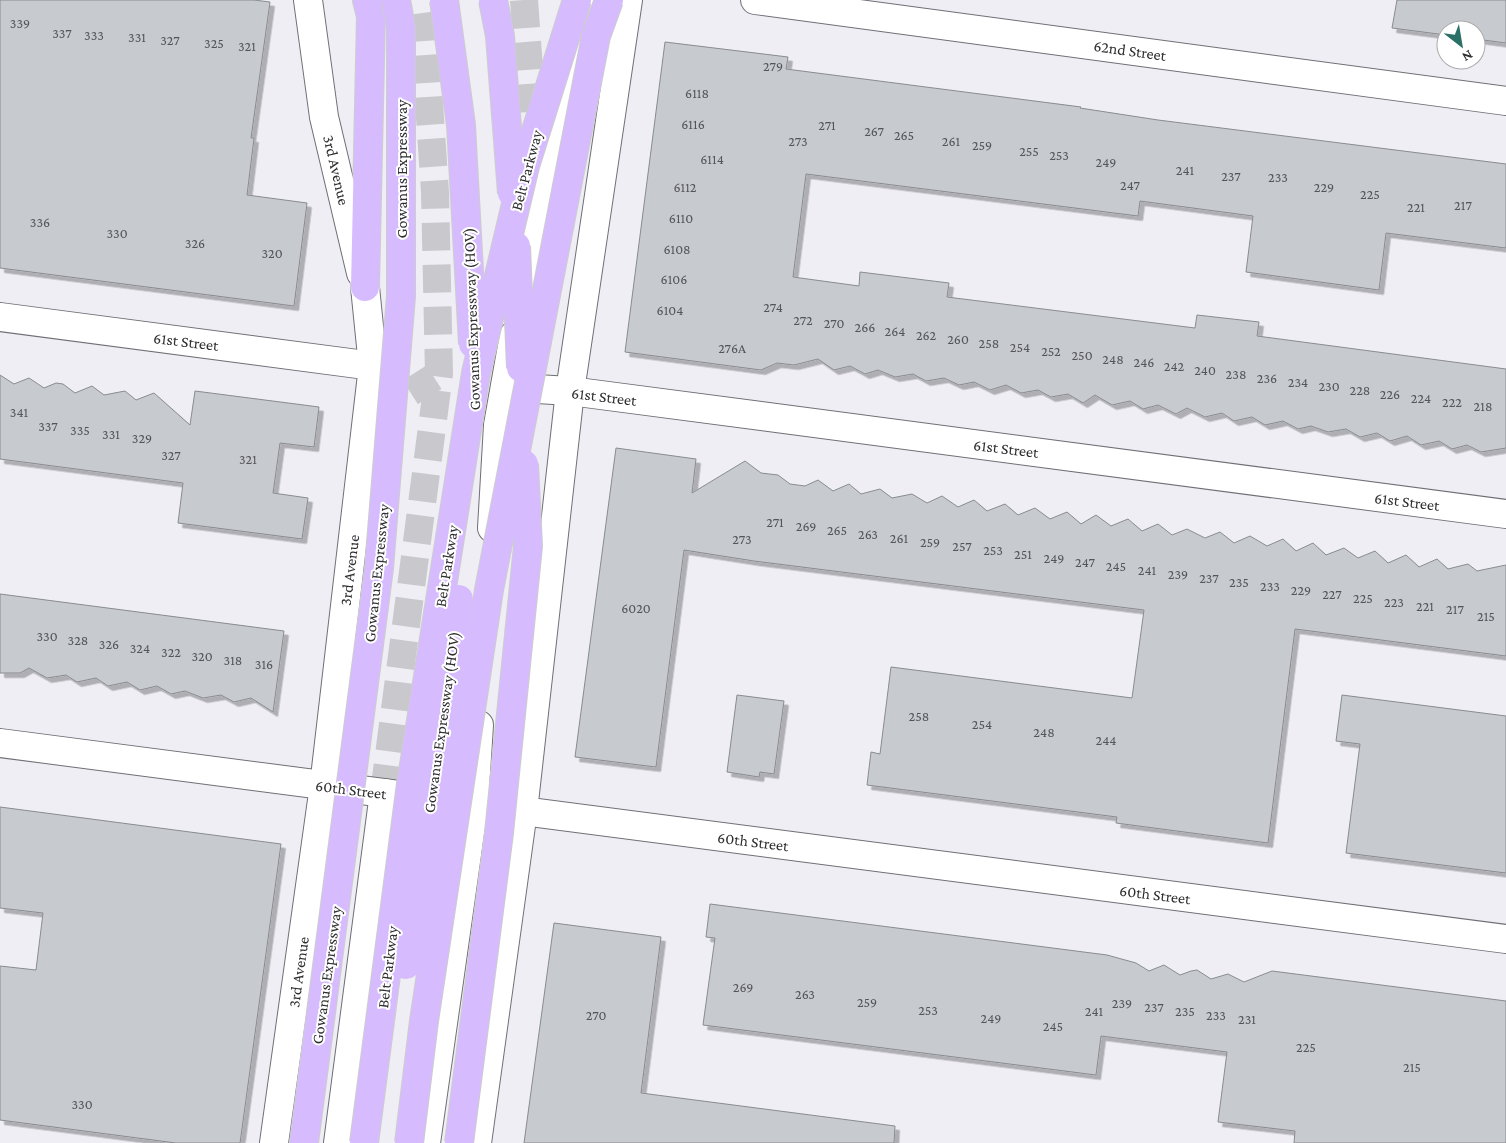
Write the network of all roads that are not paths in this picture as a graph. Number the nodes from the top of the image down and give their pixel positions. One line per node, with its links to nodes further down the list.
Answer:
1 (308, 0): 16 (street, 3rd Avenue)
2 (368, 0): 16 (highway)
3 (396, 0): 29 (highway, Gowanus Expressway, bridge)
4 (444, 0): 32 (highway, Gowanus Expressway (HOV), bridge)
5 (493, 0): 35 (highway, bridge)
6 (563, 0): 13 (highway)
7 (567, 0): 15 (highway, bridge)
8 (577, 0): 15 (highway, Belt Parkway, bridge)
9 (598, 0): 13 (street)
10 (609, 0): 33 (highway, bridge)
11 (628, 0): 20 (street)
12 (755, 0): 14 (street, 62nd Street)
13 (572, 62): 19 (street)
14 (1506, 101)
15 (526, 166): 31 (highway, Belt Parkway, bridge)
16 (365, 287): 18 (street, 3rd Avenue)
17 (0, 317): 18 (street, 61st Street)
18 (373, 366): 23 (street, 3rd Avenue)
19 (505, 387): 20 (street, 61st Street); 25 (street)
20 (570, 391): 21 (street, 61st Street); 26 (street)
21 (1506, 514)
22 (0, 743): 23 (street, 60th Street)
23 (324, 786): 24 (street, 60th Street); 28 (street, 3rd Avenue)
24 (384, 793): 25 (street, 60th Street); 30 (street)
25 (474, 805): 26 (street, 60th Street); 34 (street)
26 (523, 811): 27 (street, 60th Street); 36 (street)
27 (1506, 939)
28 (274, 1143)
29 (304, 1143)
30 (338, 1143)
31 (364, 1143)
32 (382, 1143)
33 (409, 1143)
34 (426, 1143)
35 (459, 1143)
36 (477, 1143)

